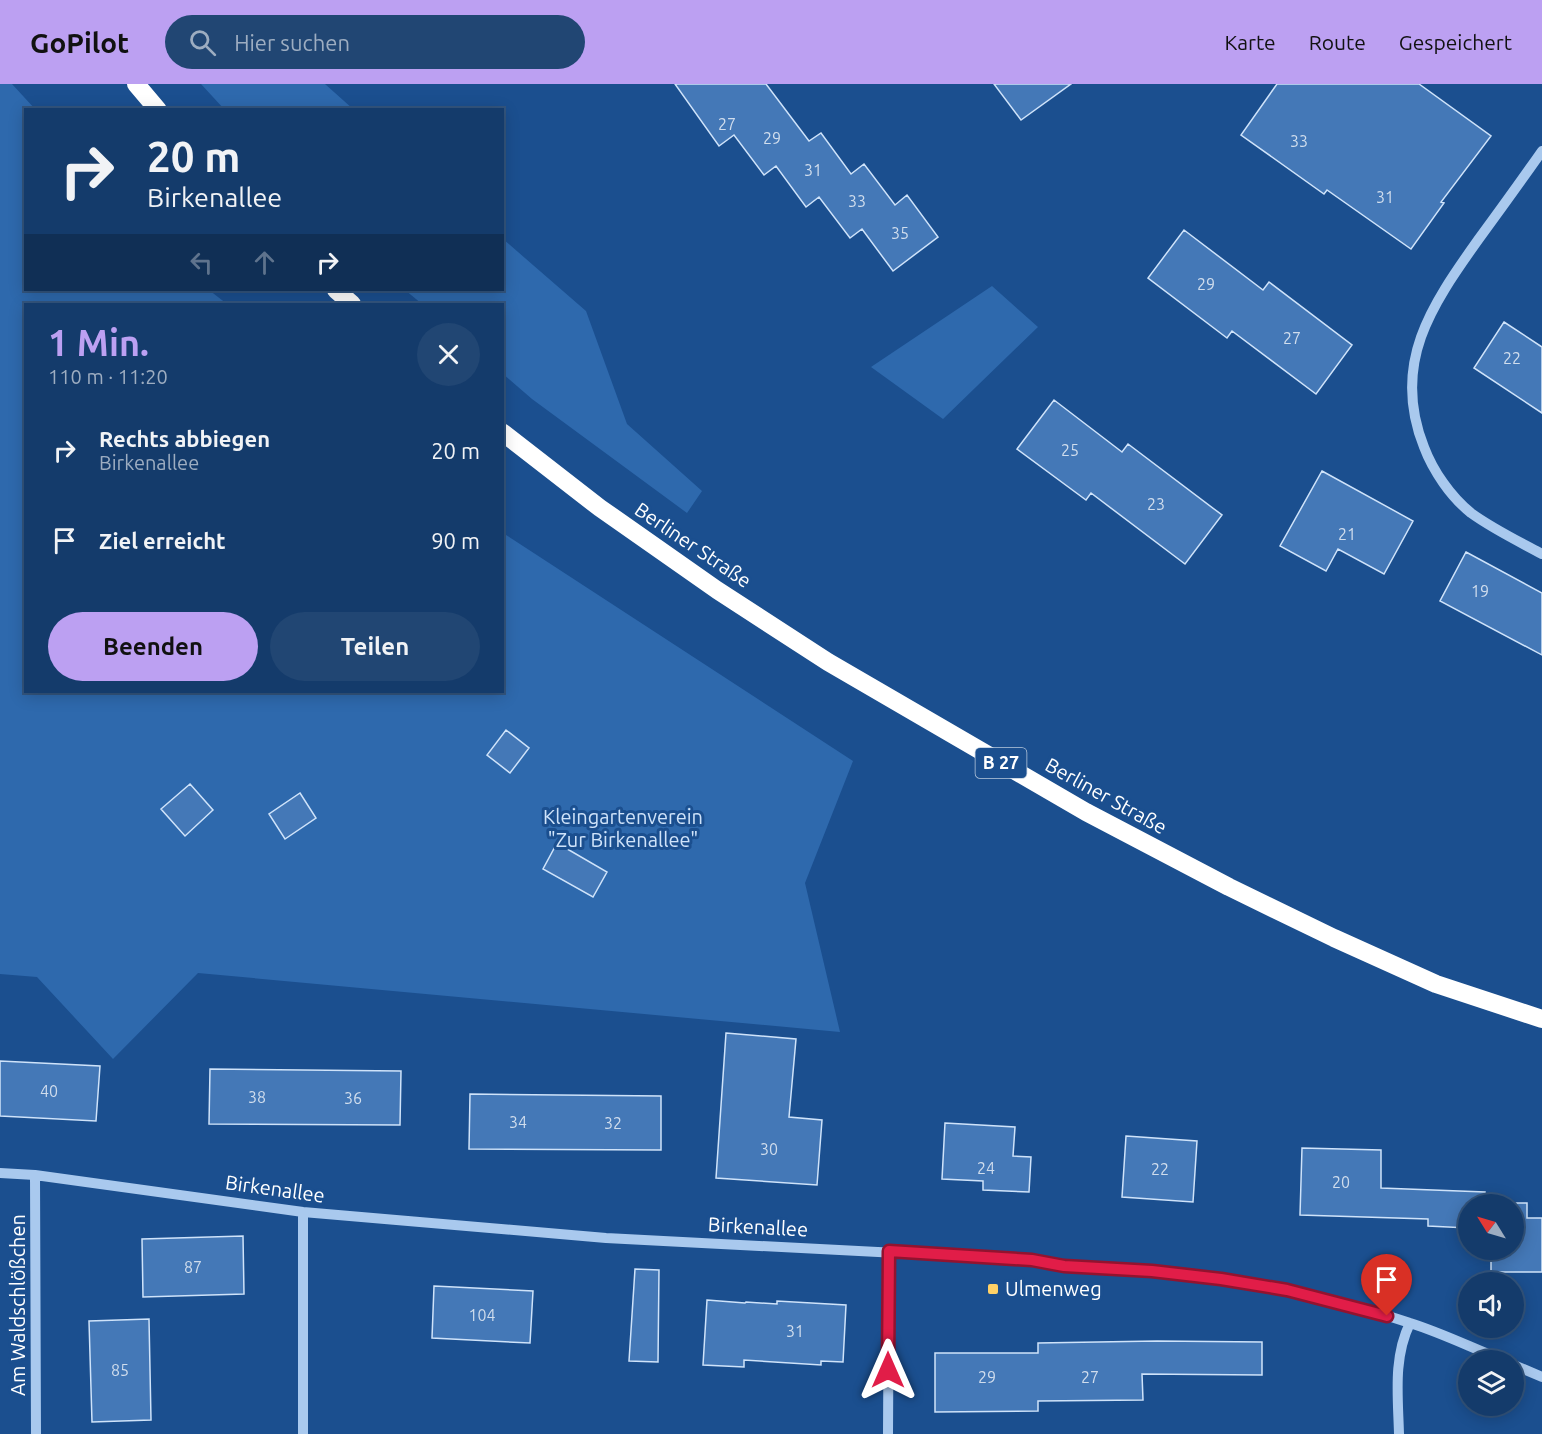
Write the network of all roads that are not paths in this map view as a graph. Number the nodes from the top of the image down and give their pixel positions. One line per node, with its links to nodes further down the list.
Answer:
1 (136, 84): 2 (highway)
2 (156, 108)
3 (1542, 151): 7 (street)
4 (337, 291): 5 (highway)
5 (351, 303)
6 (504, 434): 8 (highway, Berliner Straße / B 27)
7 (1542, 554)
8 (1542, 1019)
9 (0, 1173): 10 (street, Birkenallee)
10 (35, 1175): 11 (street, Birkenallee); 17 (street, Am Waldschlößchen)
11 (303, 1212): 12 (street, Birkenallee); 18 (street)
12 (889, 1251): 13 (street, Birkenallee); 19 (street)
13 (1410, 1323): 14 (street, Birkenallee); 20 (street)
14 (1478, 1350)
15 (1524, 1369): 16 (street)
16 (1542, 1377)
17 (36, 1434)
18 (303, 1434)
19 (888, 1434)
20 (1399, 1434)

